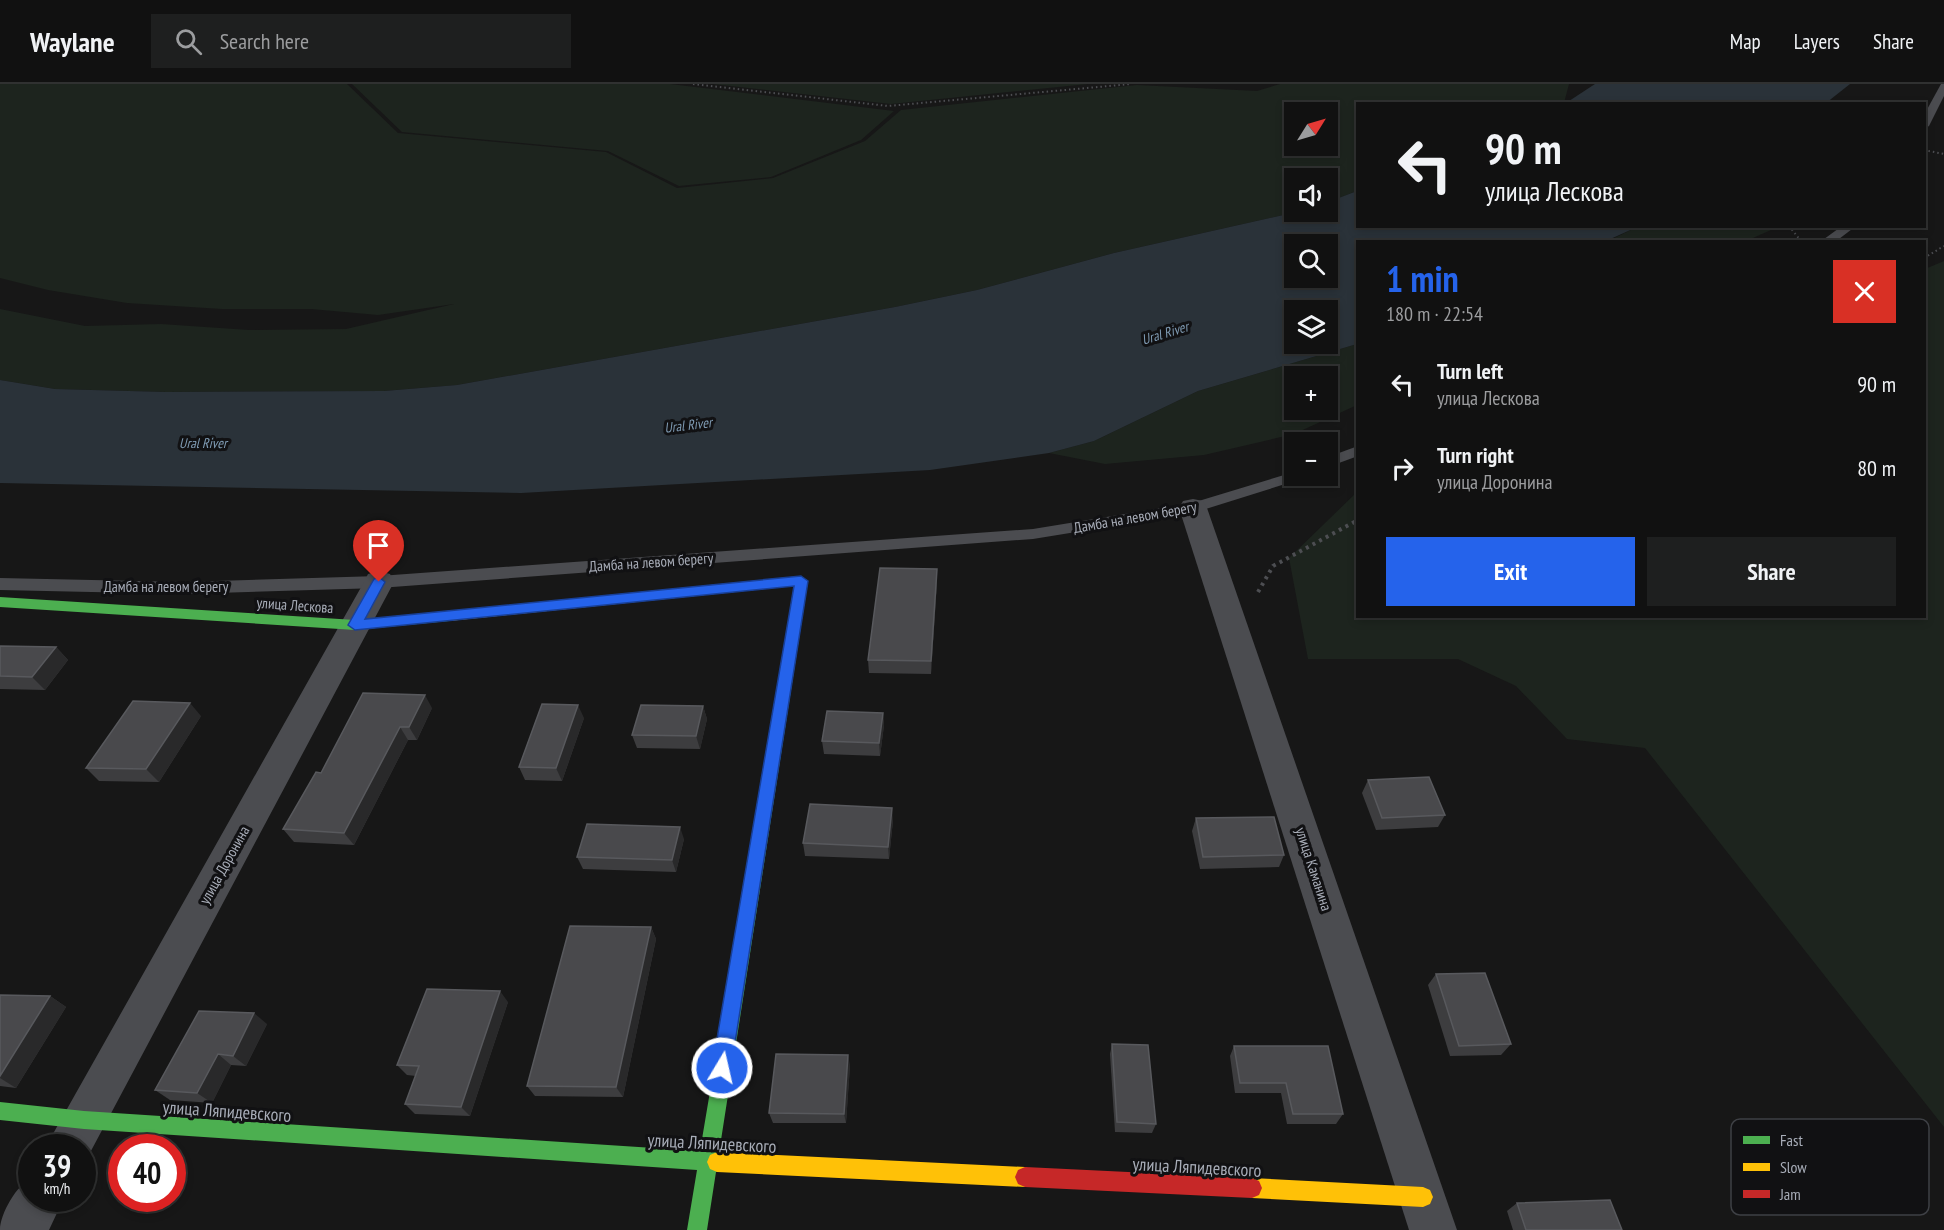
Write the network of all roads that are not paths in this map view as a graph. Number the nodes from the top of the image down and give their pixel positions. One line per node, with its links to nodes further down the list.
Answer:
1 (1944, 86): 2 (lane)
2 (1926, 122)
3 (1848, 228): 4 (lane)
4 (1829, 240)
5 (1356, 451): 6 (lane)
6 (1338, 458)
7 (1284, 481): 8 (lane, Дамба на левом берегу)
8 (1193, 508): 9 (lane, Дамба на левом берегу); 18 (street, улица Каманина)
9 (379, 582): 10 (lane, Дамба на левом берегу); 12 (street, улица Доронина)
10 (0, 584)
11 (0, 603): 12 (street, улица Лескова)
12 (355, 625): 14 (street, улица Доронина); 16 (street, улица Лескова)
13 (0, 1112): 14 (street, улица Ляпидевского)
14 (76, 1134)
15 (96, 1135): 16 (street, улица Ляпидевского)
16 (706, 1161): 18 (street, улица Ляпидевского); 20 (street)
17 (32, 1212): 19 (street)
18 (1428, 1213)
19 (22, 1230)
20 (698, 1230)

